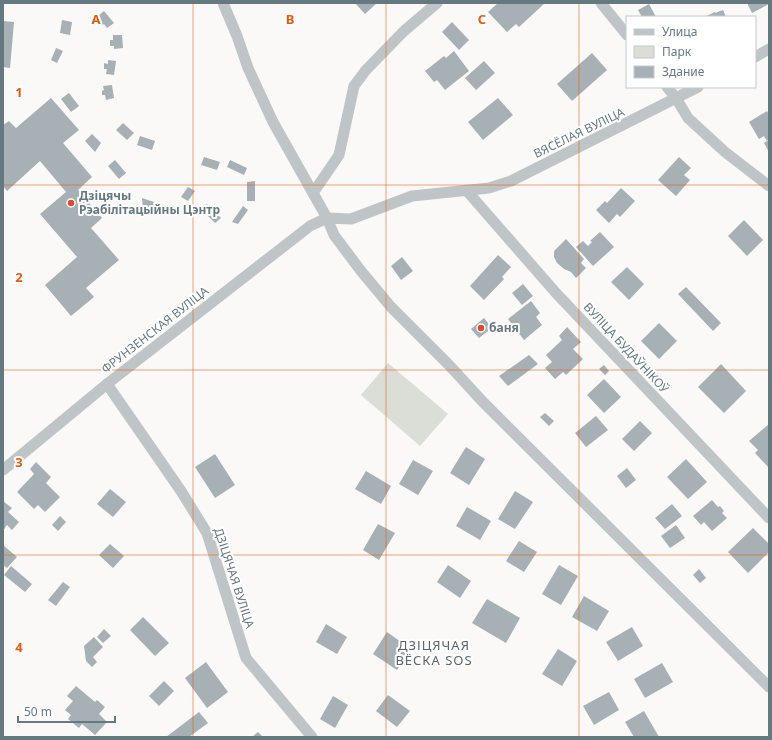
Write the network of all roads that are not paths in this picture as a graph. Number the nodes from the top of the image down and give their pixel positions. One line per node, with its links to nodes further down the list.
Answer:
1 (223, 3): 12 (street)
2 (437, 3): 12 (street)
3 (601, 3): 4 (street)
4 (626, 35)
5 (769, 50): 6 (street)
6 (756, 56)
7 (668, 88): 9 (street)
8 (696, 88): 9 (street, ВЯСЁЛАЯ ВУЛІЦА)
9 (676, 98): 10 (street); 11 (street, ВЯСЁЛАЯ ВУЛІЦА)
10 (769, 186)
11 (467, 191): 13 (street, ВЯСЁЛАЯ ВУЛІЦА); 16 (street, ВУЛІЦА БУДАЎНІКОЎ)
12 (313, 193): 13 (street)
13 (327, 218): 14 (street, ФРУНЗЕНСКАЯ ВУЛІЦА); 17 (street)
14 (107, 384): 15 (street, ФРУНЗЕНСКАЯ ВУЛІЦА); 18 (street, ДЗІЦЯЧАЯ ВУЛІЦА)
15 (3, 470)
16 (769, 518)
17 (769, 687)
18 (312, 737)

